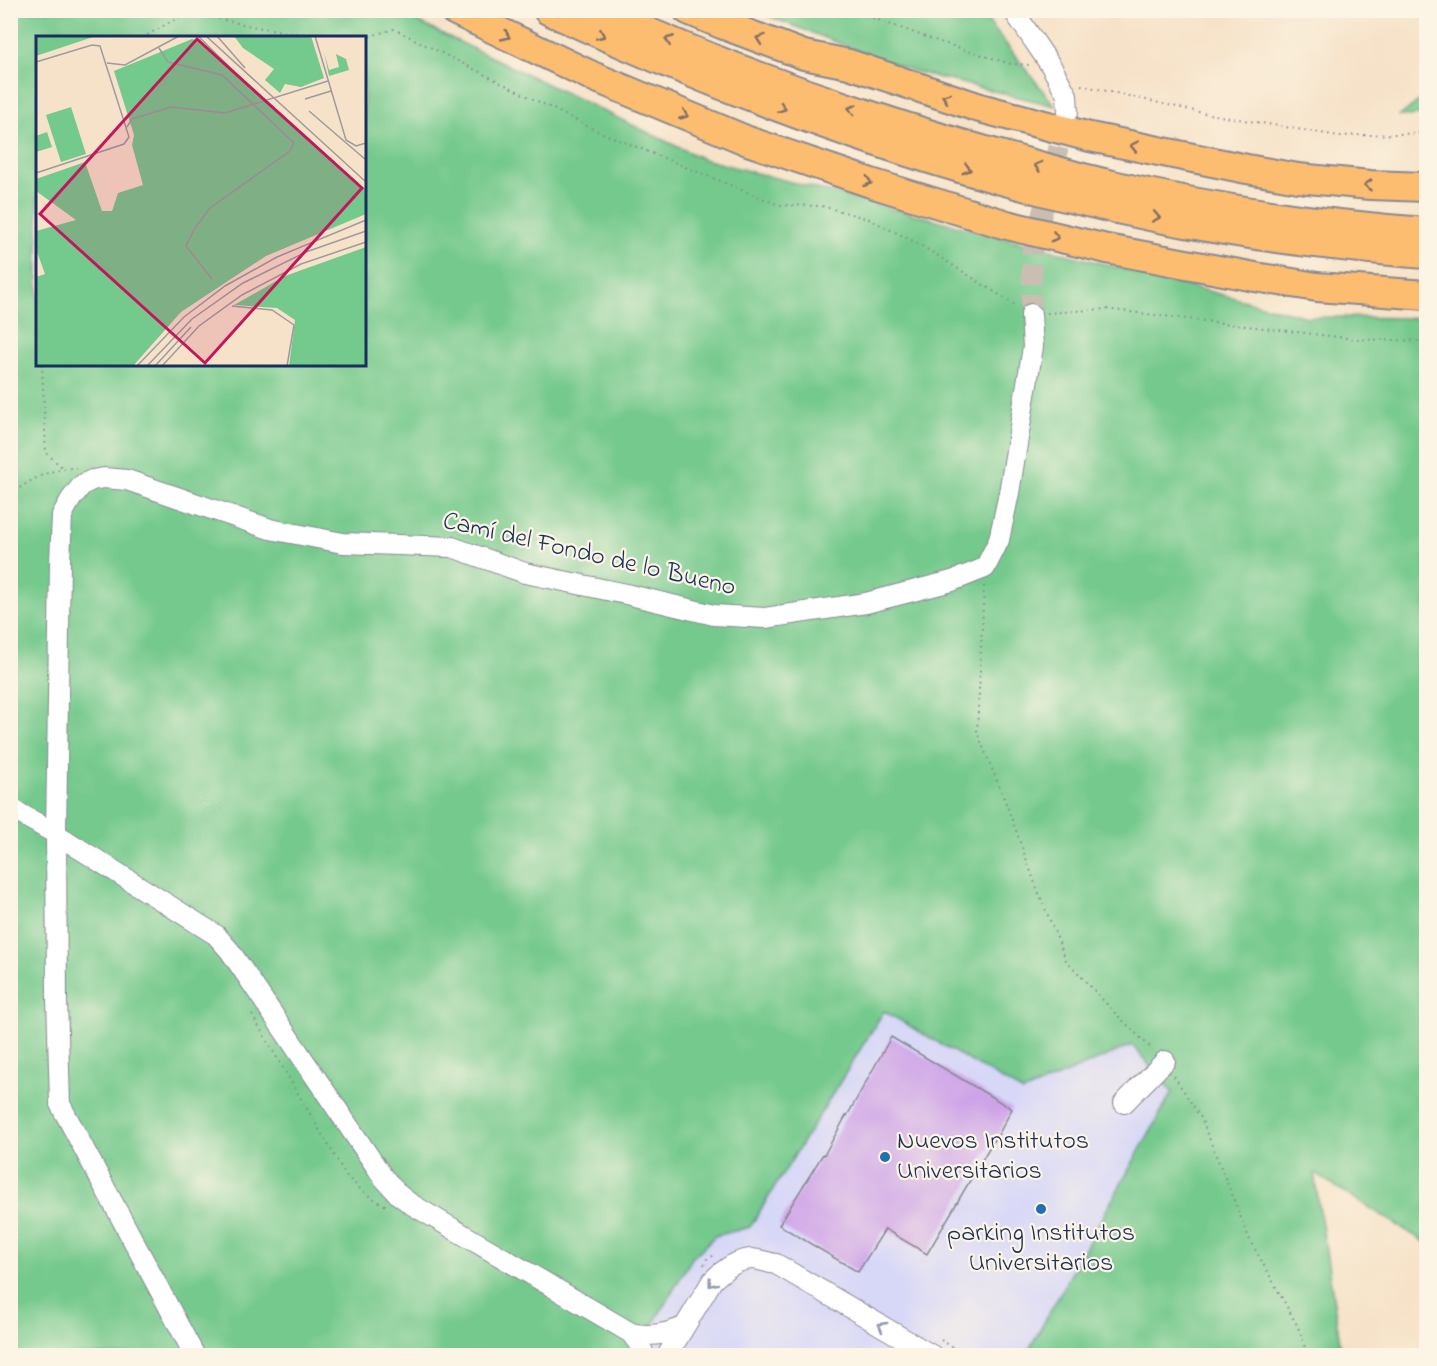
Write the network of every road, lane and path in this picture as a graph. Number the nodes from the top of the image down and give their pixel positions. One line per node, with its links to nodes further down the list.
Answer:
1 (454, 10): 18 (highway, one-way to 18)
2 (548, 10): 17 (highway, one-way to 17)
3 (598, 10): 14 (highway, one-way to 3)
4 (688, 10): 13 (highway, one-way to 4)
5 (850, 10): 10 (path)
6 (1013, 10): 10 (street)
7 (146, 36): 8 (path)
8 (312, 36)
9 (366, 37): 19 (path)
10 (1055, 72): 11 (street); 12 (path)
11 (1068, 112)
12 (1426, 133)
13 (1426, 187)
14 (1175, 198): 15 (highway); 16 (highway)
15 (1426, 221)
16 (1426, 232)
17 (1426, 254)
18 (1426, 295)
19 (1031, 315): 20 (path); 25 (street)
20 (1426, 341)
21 (42, 366): 22 (path)
22 (64, 470): 23 (path); 24 (path)
23 (104, 478): 25 (street, Camí del Fondo de lo Bueno); 27 (street)
24 (10, 495)
25 (985, 568): 28 (path)
26 (10, 808): 27 (street)
27 (56, 834): 33 (street); 35 (street)
28 (1165, 1061): 29 (street); 39 (path)
29 (1124, 1102)
30 (716, 1255): 31 (path)
31 (703, 1267)
32 (684, 1327): 33 (street); 34 (street, one-way to 32); 37 (street)
33 (632, 1333): 36 (street)
34 (935, 1347): 38 (path)
35 (195, 1356)
36 (645, 1356)
37 (667, 1356)
38 (968, 1356)
39 (1308, 1356)

